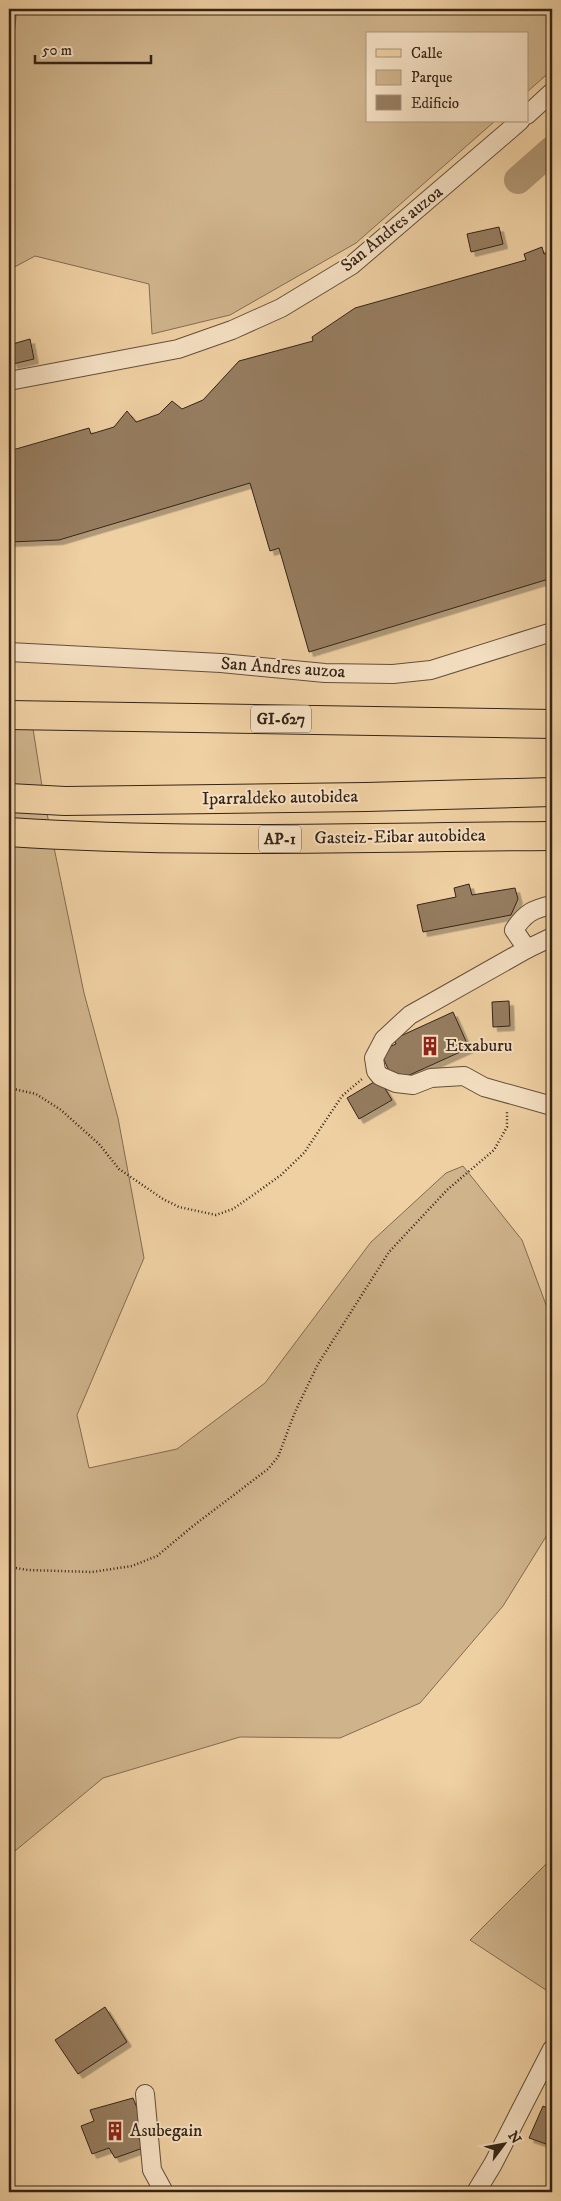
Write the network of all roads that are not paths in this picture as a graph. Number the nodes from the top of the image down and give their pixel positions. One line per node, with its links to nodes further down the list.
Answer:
1 (552, 92): 2 (street)
2 (528, 114)
3 (519, 122): 4 (street, San Andres auzoa)
4 (9, 381)
5 (552, 632): 6 (street, San Andres auzoa)
6 (9, 652)
7 (9, 715): 8 (main road, GI-627)
8 (552, 724)
9 (552, 792): 10 (main road, Iparraldeko autobidea)
10 (9, 798)
11 (9, 832): 12 (main road, Gasteiz-Eibar autobidea / AP-1)
12 (552, 836)
13 (552, 905): 15 (street)
14 (552, 937): 15 (street)
15 (527, 949): 16 (street)
16 (552, 1106)
17 (552, 2049): 20 (street)
18 (145, 2094): 19 (street)
19 (164, 2192)
20 (476, 2192)

